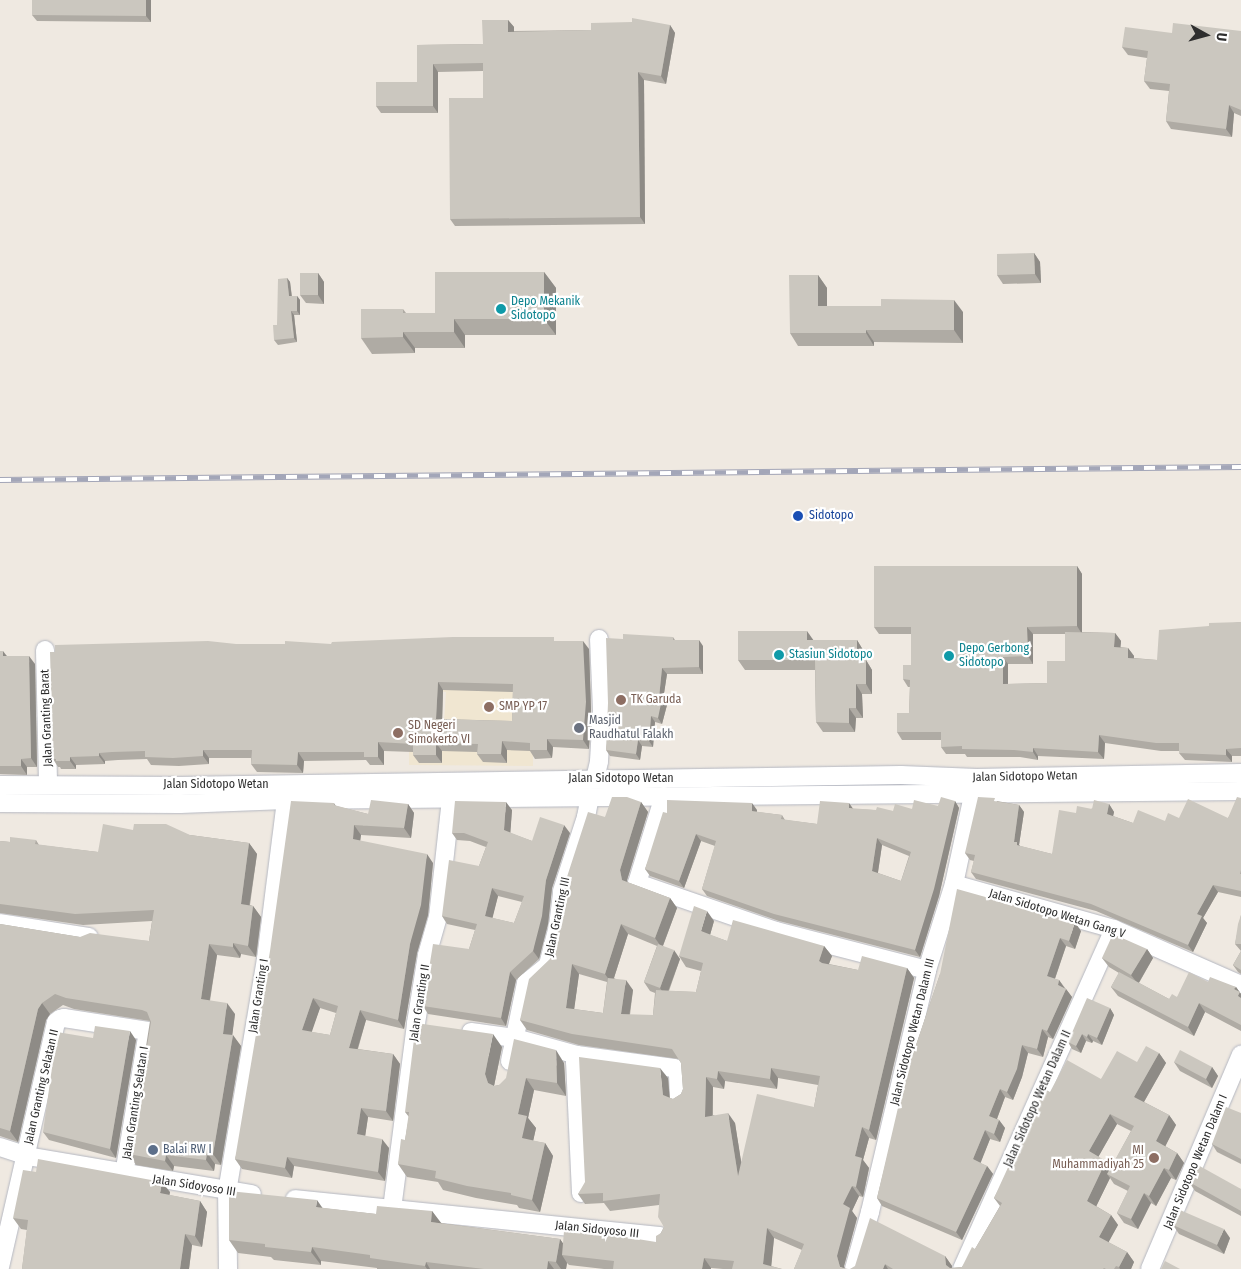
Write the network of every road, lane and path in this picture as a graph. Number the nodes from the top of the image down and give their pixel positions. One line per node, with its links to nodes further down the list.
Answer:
1 (599, 639): 4 (street)
2 (45, 650): 6 (street, Jalan Granting Barat)
3 (1241, 773): 4 (street, Jalan Sidotopo Wetan)
4 (595, 779): 7 (street, Jalan Sidotopo Wetan)
5 (0, 785): 6 (street, Jalan Sidotopo Wetan)
6 (48, 785): 7 (street, Jalan Sidotopo Wetan)
7 (179, 786): 15 (street)
8 (1241, 791): 9 (street, Jalan Sidotopo Wetan)
9 (973, 794): 10 (street, Jalan Sidotopo Wetan); 16 (street, Jalan Sidotopo Wetan Dalam III)
10 (664, 796): 11 (street, Jalan Sidotopo Wetan); 20 (street)
11 (590, 797): 12 (street, Jalan Sidotopo Wetan); 26 (street, Jalan Granting III)
12 (451, 799): 13 (street, Jalan Sidotopo Wetan); 22 (street, Jalan Granting II)
13 (286, 800): 15 (street, Jalan Sidotopo Wetan); 34 (street, Jalan Granting I)
14 (0, 803): 15 (street, Jalan Sidotopo Wetan)
15 (180, 804)
16 (954, 884): 18 (street, Jalan Sidotopo Wetan Gang V); 20 (street, Jalan Sidotopo Wetan Dalam III)
17 (0, 923): 19 (street)
18 (1114, 929): 21 (street, Jalan Sidotopo Wetan Gang V); 41 (street, Jalan Sidotopo Wetan Dalam II)
19 (88, 937)
20 (927, 970): 40 (street, Jalan Sidotopo Wetan Dalam III)
21 (1241, 985)
22 (416, 1023): 23 (street); 36 (street, Jalan Granting II)
23 (436, 1026)
24 (456, 1029): 26 (street)
25 (148, 1031): 32 (street, Jalan Granting Selatan II); 33 (street, Jalan Granting Selatan I)
26 (515, 1038): 27 (street); 29 (street, Jalan Granting III)
27 (577, 1055): 30 (street); 35 (street)
28 (1241, 1055): 42 (street, Jalan Sidotopo Wetan Dalam I)
29 (506, 1080)
30 (679, 1099)
31 (0, 1147): 32 (street, Jalan Sidoyoso III)
32 (27, 1156): 33 (street, Jalan Sidoyoso III); 38 (street)
33 (124, 1174): 34 (street, Jalan Sidoyoso III)
34 (227, 1192): 36 (street, Jalan Sidoyoso III); 39 (street, Jalan Granting I)
35 (581, 1193)
36 (392, 1209): 37 (street, Jalan Sidoyoso III)
37 (660, 1236)
38 (0, 1267)
39 (228, 1269)
40 (854, 1269)
41 (962, 1269)
42 (1150, 1269)

